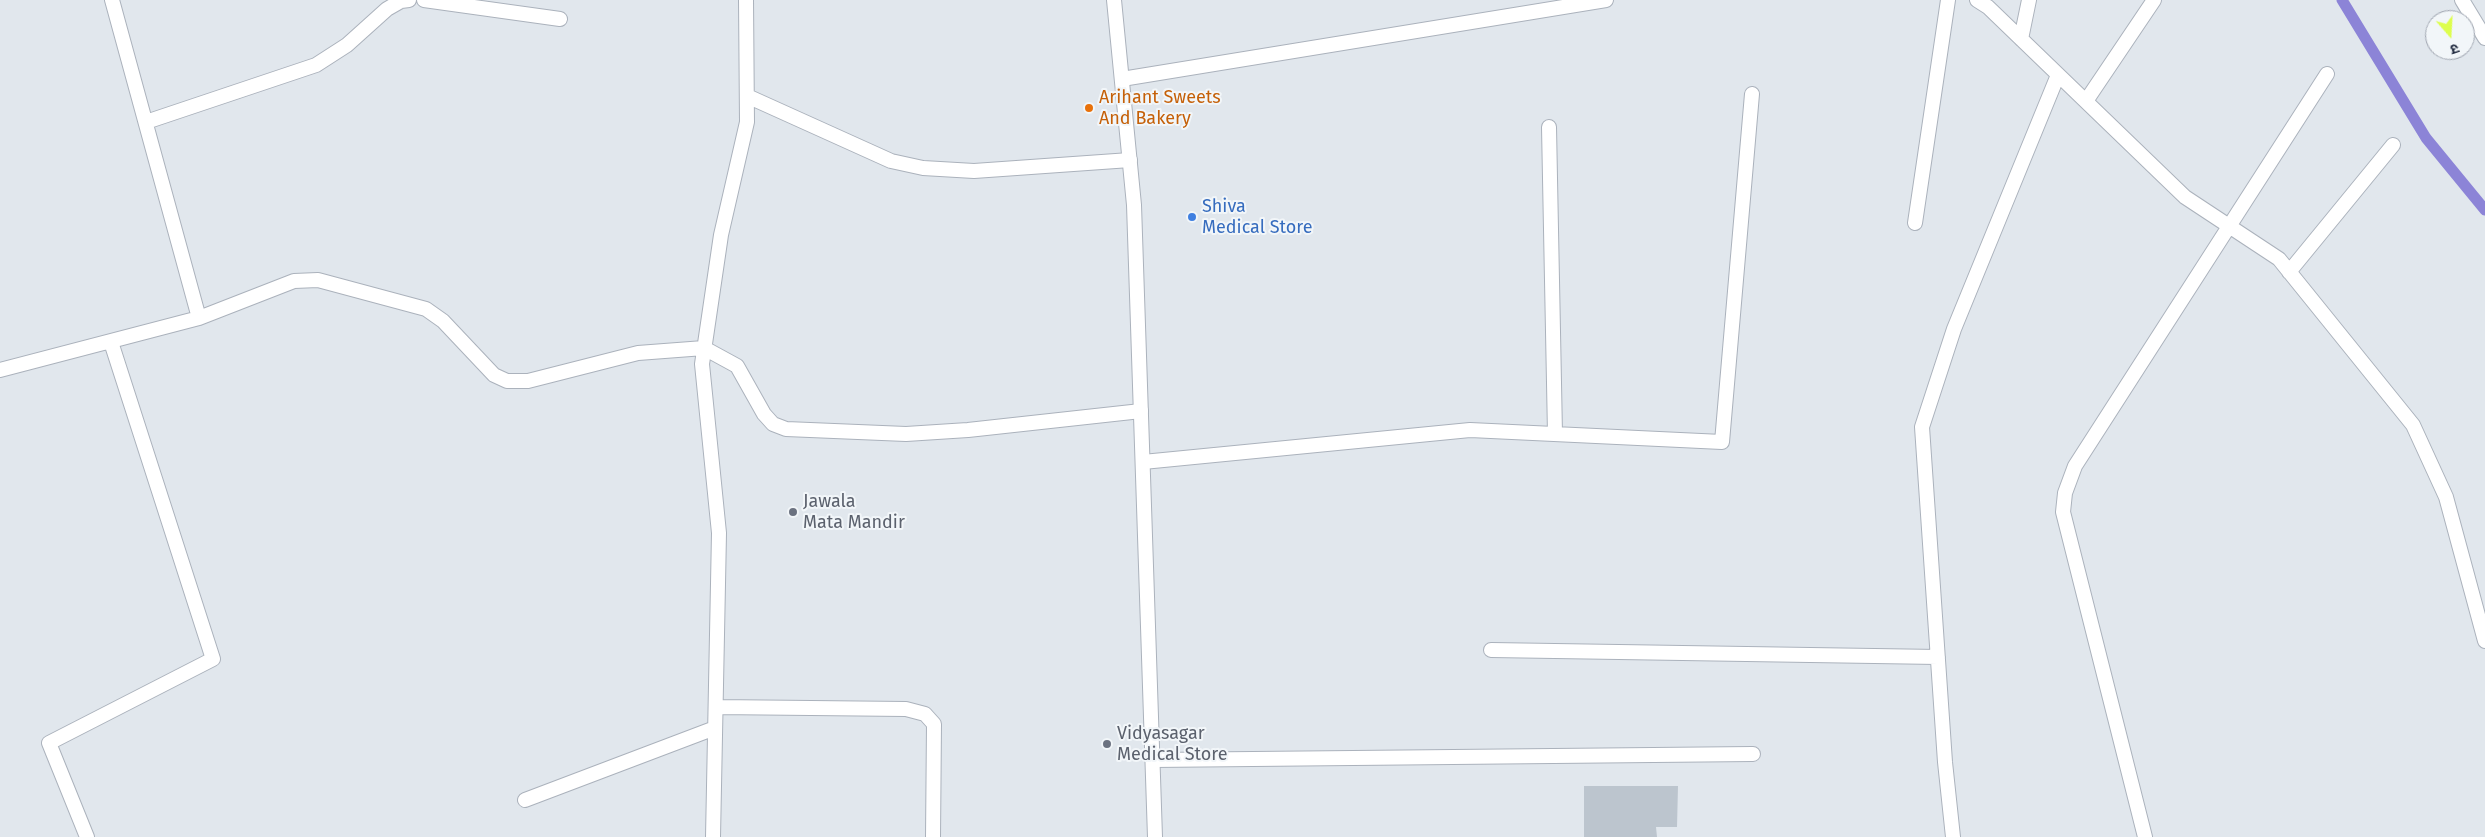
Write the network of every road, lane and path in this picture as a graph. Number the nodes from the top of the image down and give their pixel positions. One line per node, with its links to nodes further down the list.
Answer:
1 (112, 0): 22 (street)
2 (408, 0): 22 (street)
3 (424, 0): 13 (street)
4 (746, 0): 20 (street)
5 (1114, 0): 18 (street)
6 (1606, 0): 12 (street)
7 (1948, 0): 26 (street)
8 (1977, 0): 15 (street)
9 (2029, 0): 15 (street)
10 (2154, 0): 21 (street)
11 (2462, 0): 14 (street)
12 (1562, 4): 18 (street)
13 (560, 19)
14 (2485, 38)
15 (2021, 39): 16 (street)
16 (2058, 74): 21 (street); 38 (street)
17 (2327, 74): 27 (street)
18 (1122, 79): 25 (street)
19 (1752, 94): 34 (street)
20 (747, 96): 25 (street); 31 (street)
21 (2086, 101): 27 (street)
22 (146, 122): 29 (street)
23 (1549, 127): 34 (street)
24 (2393, 145): 28 (street)
25 (1130, 160): 33 (street)
26 (1915, 223)
27 (2229, 226): 28 (street); 49 (street)
28 (2289, 272): 36 (street)
29 (199, 318): 30 (street); 31 (street)
30 (111, 342): 32 (street); 44 (street)
31 (704, 348): 33 (street); 39 (street)
32 (0, 370)
33 (1141, 411): 35 (street)
34 (1555, 434): 35 (street)
35 (1143, 462): 42 (street)
36 (2485, 641)
37 (1491, 650): 38 (street)
38 (1938, 657): 48 (street)
39 (716, 707): 40 (street); 46 (street)
40 (715, 728): 43 (street); 45 (street)
41 (1753, 754): 42 (street)
42 (1153, 760): 47 (street)
43 (526, 800)
44 (87, 837)
45 (713, 837)
46 (933, 837)
47 (1156, 837)
48 (1953, 837)
49 (2145, 837)

